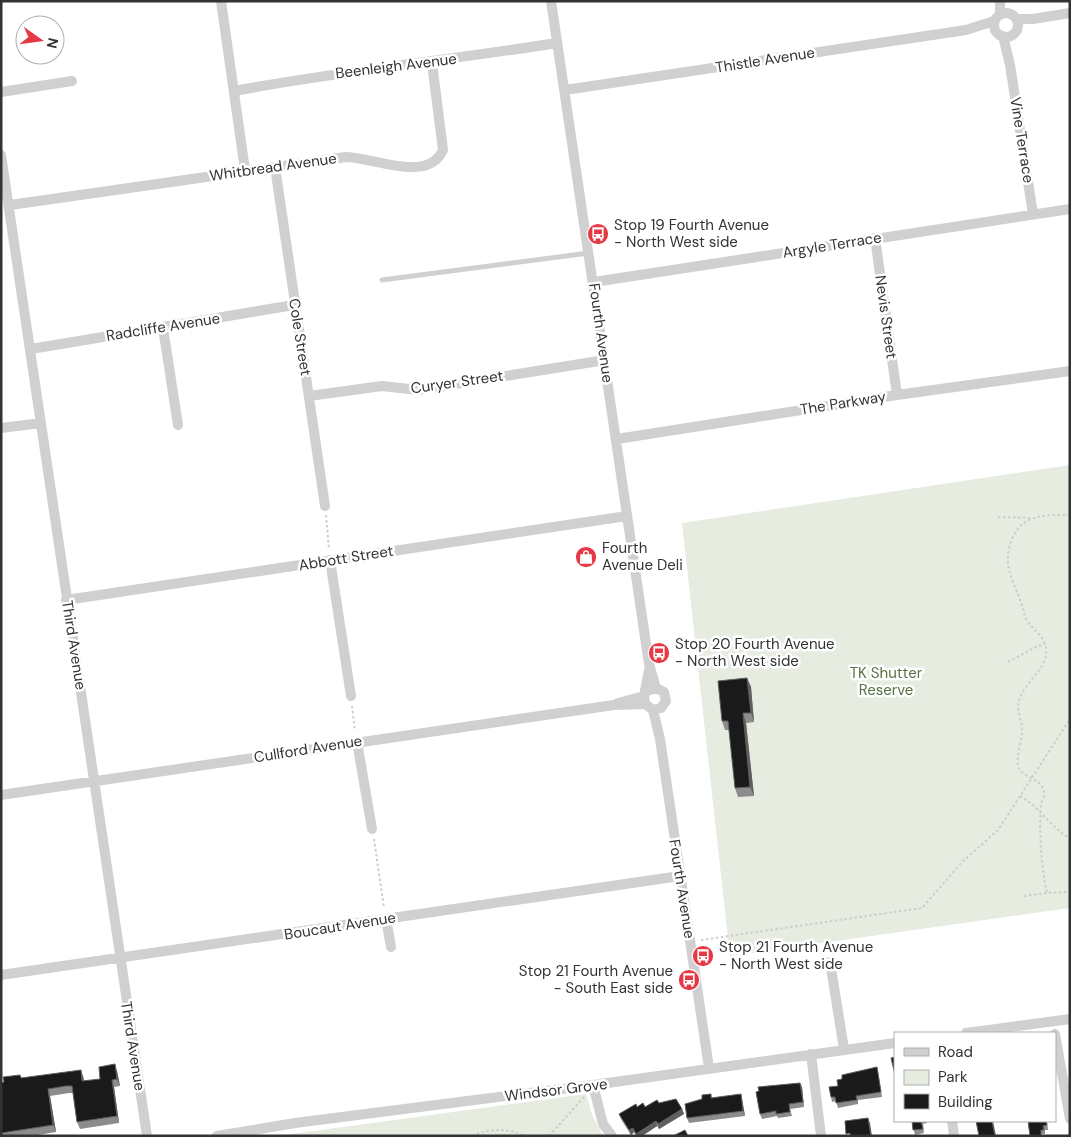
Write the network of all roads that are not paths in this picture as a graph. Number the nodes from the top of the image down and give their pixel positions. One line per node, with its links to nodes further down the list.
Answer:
1 (221, 1): 10 (street)
2 (551, 1): 7 (street, Fourth Avenue)
3 (1000, 1): 6 (street, Vine Terrace)
4 (1004, 1): 6 (street)
5 (1070, 13): 6 (street, Thistle Avenue)
6 (1006, 25): 11 (street, Thistle Avenue); 18 (street, Vine Terrace)
7 (557, 43): 8 (street, Beenleigh Avenue); 11 (street, Fourth Avenue)
8 (432, 63): 10 (street, Beenleigh Avenue); 14 (street, Whitbread Avenue)
9 (72, 81): 12 (street)
10 (234, 90): 15 (street)
11 (565, 90): 22 (street, Fourth Avenue)
12 (1, 92)
13 (1, 155): 16 (street, Third Avenue)
14 (275, 167): 15 (street, Whitbread Avenue); 25 (street, Cole Street)
15 (245, 170): 16 (street, Whitbread Avenue)
16 (10, 205): 20 (street, Third Avenue)
17 (1070, 209): 18 (street, Argyle Terrace)
18 (1033, 214): 19 (street, Argyle Terrace)
19 (875, 238): 24 (street, Argyle Terrace); 30 (street, Nevis Street)
20 (13, 239): 21 (street); 27 (street, Third Avenue)
21 (1, 240)
22 (590, 253): 23 (lane); 24 (street, Fourth Avenue)
23 (382, 280)
24 (594, 282): 28 (street, Fourth Avenue)
25 (294, 305): 26 (street, Radcliffe Avenue); 31 (street, Cole Street)
26 (163, 328): 27 (street, Radcliffe Avenue); 33 (street)
27 (31, 349): 32 (street, Third Avenue)
28 (605, 360): 31 (street, Curyer Street); 35 (street, Fourth Avenue)
29 (1070, 371): 30 (street, The Parkway)
30 (897, 395): 35 (street, The Parkway)
31 (309, 396): 36 (street, Cole Street)
32 (41, 423): 34 (street); 39 (street, Third Avenue)
33 (178, 425)
34 (1, 428)
35 (617, 439): 37 (street, Fourth Avenue)
36 (325, 506)
37 (627, 516): 38 (street, Abbott Street); 41 (street, Fourth Avenue)
38 (330, 560): 39 (street, Abbott Street); 40 (street)
39 (66, 600): 43 (street, Third Avenue)
40 (351, 696)
41 (651, 699): 42 (street, Cullford Avenue); 46 (street, Fourth Avenue)
42 (357, 742): 43 (street, Cullford Avenue); 45 (street)
43 (94, 782): 44 (street, Cullford Avenue); 49 (street, Third Avenue)
44 (1, 795)
45 (372, 829)
46 (680, 876): 47 (street, Boucaut Avenue); 60 (street, Fourth Avenue)
47 (386, 919): 48 (street); 49 (street, Boucaut Avenue)
48 (391, 947)
49 (120, 959): 51 (street, Boucaut Avenue); 64 (street, Third Avenue)
50 (830, 962): 58 (street)
51 (1, 975)
52 (1070, 1019): 53 (street)
53 (1053, 1022): 54 (street); 55 (street)
54 (974, 1032)
55 (1055, 1032)
56 (1056, 1040): 62 (street)
57 (894, 1043): 58 (street, Windsor Grove)
58 (844, 1050): 59 (street, Windsor Grove)
59 (811, 1054): 60 (street, Windsor Grove); 67 (street)
60 (709, 1068): 61 (street, Windsor Grove)
61 (593, 1085): 65 (street, Windsor Grove); 66 (street)
62 (1070, 1119)
63 (952, 1122): 68 (street)
64 (147, 1136)
65 (217, 1136)
66 (612, 1136)
67 (821, 1136)
68 (954, 1136)

